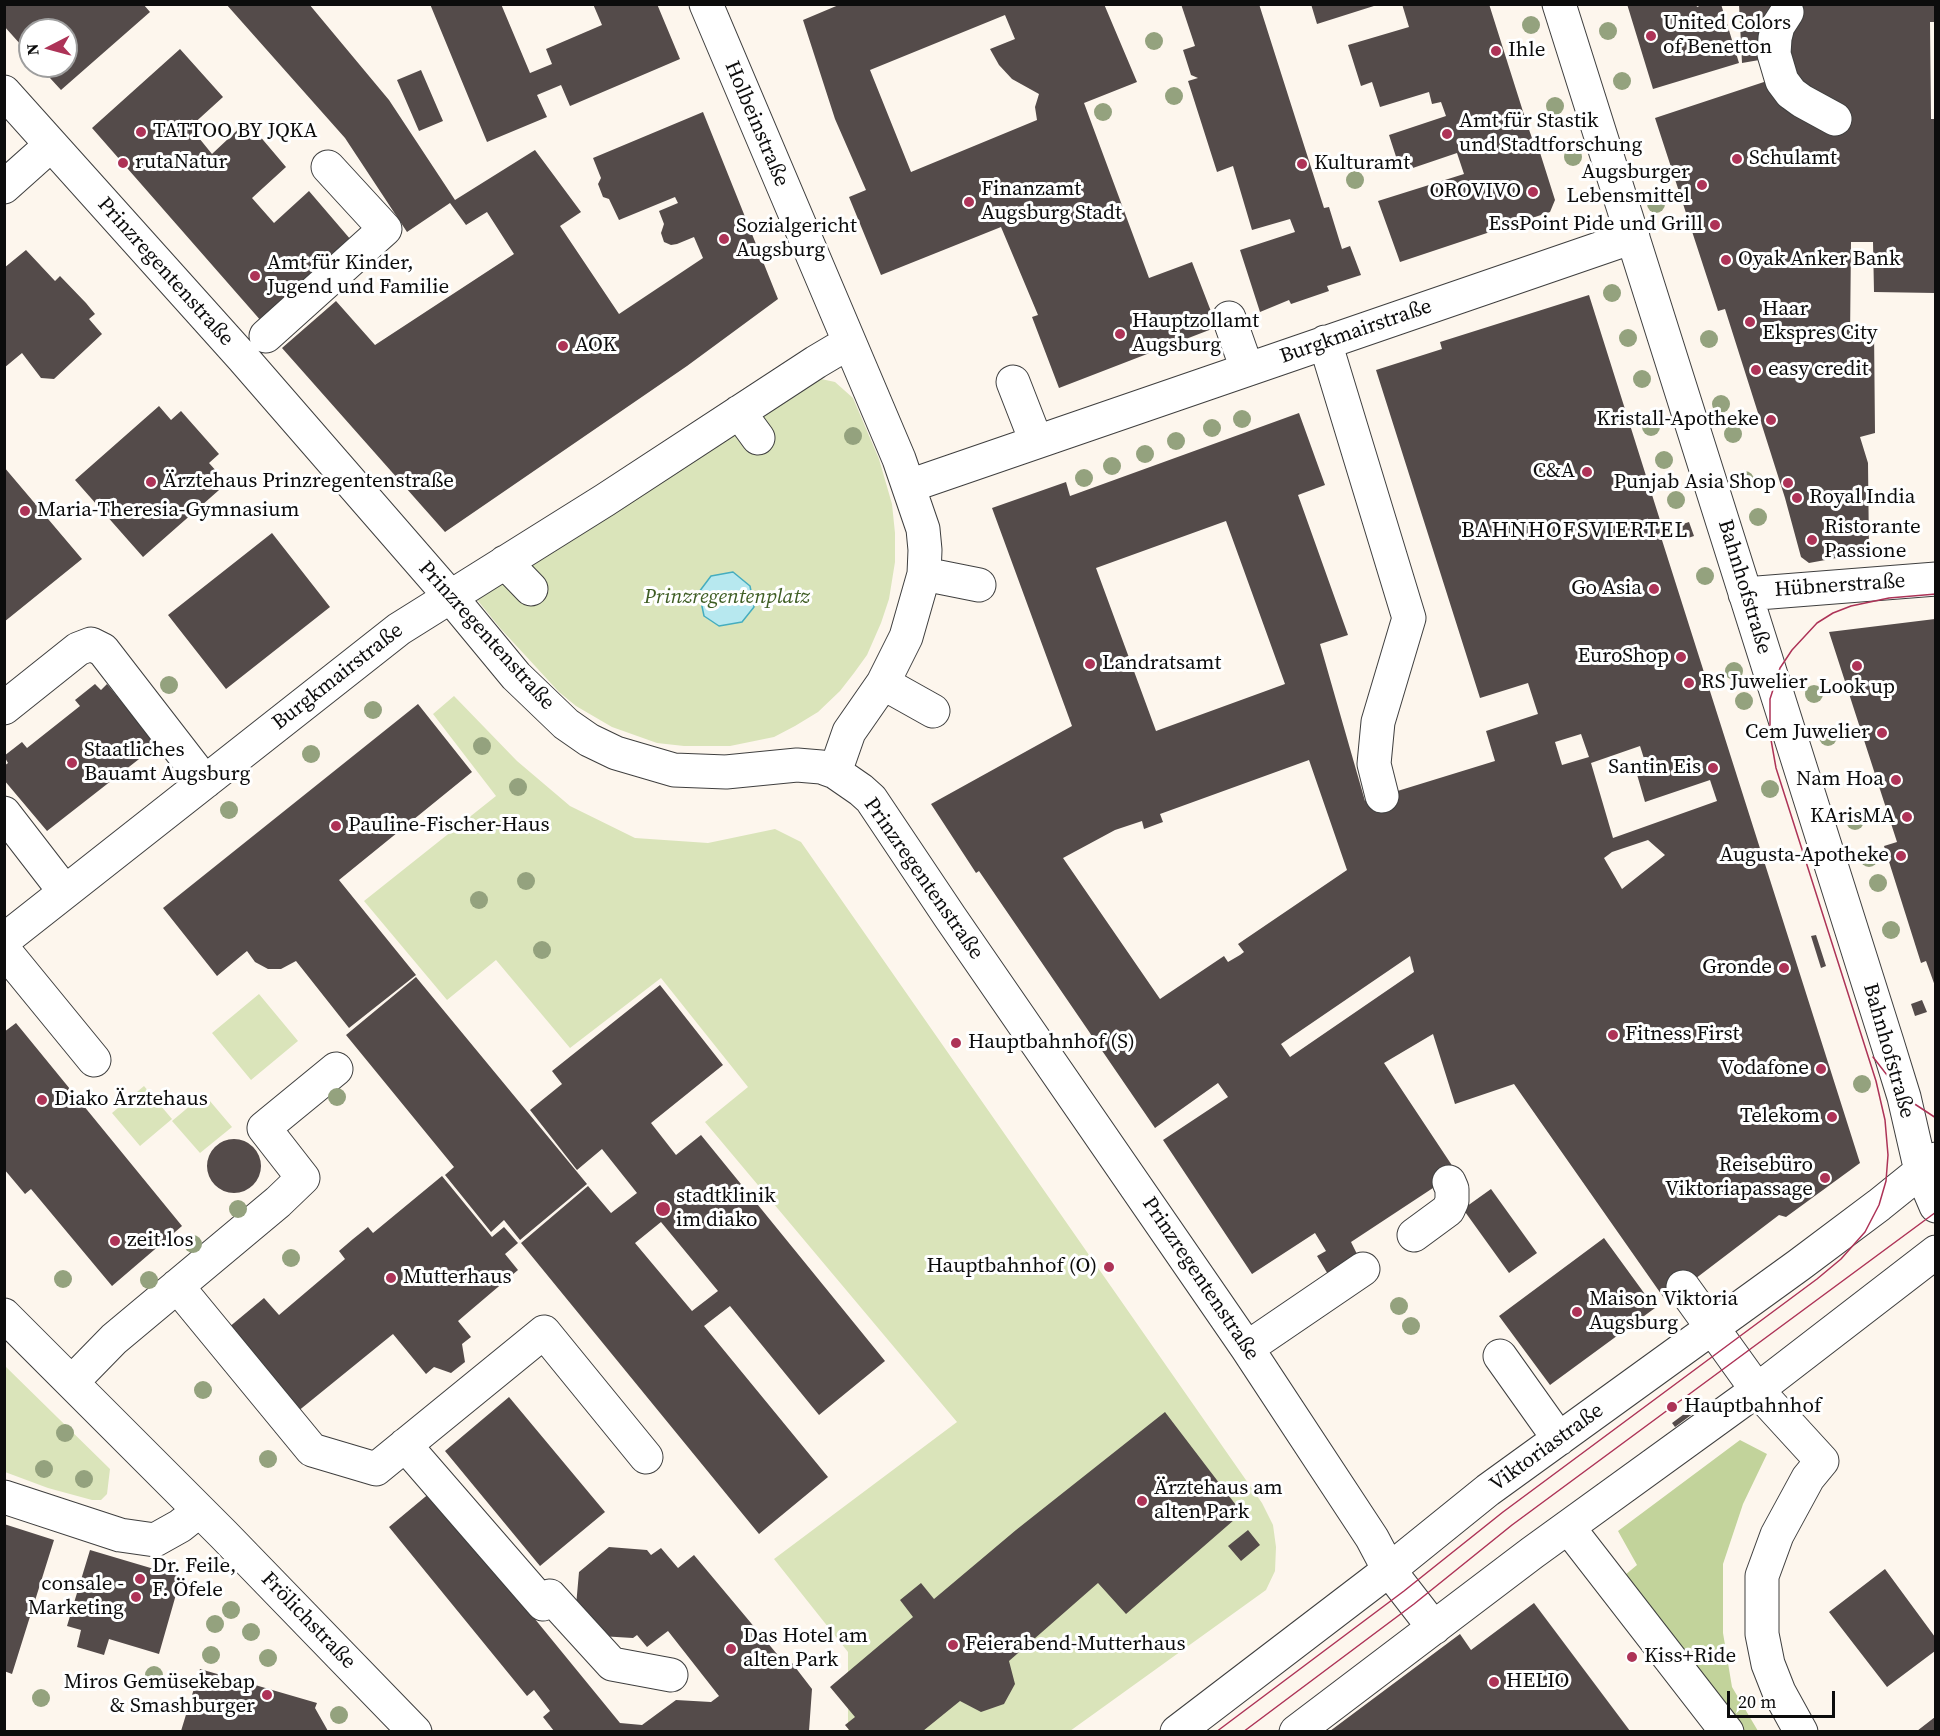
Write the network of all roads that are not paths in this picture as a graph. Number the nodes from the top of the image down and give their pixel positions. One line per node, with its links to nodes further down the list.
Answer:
1 (706, 4): 13 (street, Holbeinstraße)
2 (1559, 4): 9 (street, Bahnhofstraße)
3 (1787, 12): 5 (street)
4 (4, 92): 6 (street, Prinzregentenstraße)
5 (1835, 119)
6 (51, 145): 8 (street); 26 (street, Prinzregentenstraße)
7 (328, 167): 11 (street)
8 (4, 188)
9 (1633, 237): 12 (street, Burgkmairstraße); 25 (street, Bahnhofstraße)
10 (1229, 318): 14 (street)
11 (266, 336)
12 (1325, 342): 14 (street, Burgkmairstraße); 32 (street)
13 (848, 343): 16 (street); 19 (street)
14 (1247, 369): 18 (street, Burgkmairstraße)
15 (1013, 382): 18 (street)
16 (739, 412): 17 (street); 20 (street)
17 (758, 438)
18 (1036, 441): 19 (street, Burgkmairstraße)
19 (909, 486): 21 (street)
20 (505, 562): 24 (street); 26 (street)
21 (924, 574): 23 (street); 27 (street)
22 (1935, 579): 25 (street, Hübnerstraße)
23 (980, 585)
24 (531, 589)
25 (1745, 594): 39 (street, Bahnhofstraße)
26 (449, 595): 30 (street, Prinzregentenstraße); 31 (street, Burgkmairstraße)
27 (883, 683): 29 (street); 30 (street)
28 (4, 708): 31 (street)
29 (933, 711)
30 (835, 772): 49 (street, Prinzregentenstraße)
31 (205, 782): 34 (street, Burgkmairstraße)
32 (1382, 796)
33 (4, 813): 34 (street)
34 (65, 892): 35 (street, Burgkmairstraße)
35 (4, 940)
36 (4, 950): 37 (street)
37 (94, 1060)
38 (336, 1069): 45 (street)
39 (1928, 1165): 41 (street, Bahnhofstraße); 48 (street, Viktoriastraße)
40 (1449, 1182): 42 (street)
41 (1935, 1206)
42 (1414, 1235)
43 (1935, 1252): 52 (street)
44 (1363, 1269): 49 (street)
45 (177, 1286): 51 (street); 54 (street)
46 (1683, 1287): 48 (street)
47 (4, 1316): 51 (street, Frölichstraße)
48 (1713, 1327): 52 (street); 53 (street, Viktoriastraße)
49 (1248, 1348): 59 (street, Prinzregentenstraße)
50 (1500, 1356): 53 (street)
51 (72, 1382): 57 (street, Frölichstraße)
52 (1765, 1399): 58 (street); 66 (street); 67 (street)
53 (1559, 1439): 59 (street, Viktoriastraße)
54 (405, 1445): 55 (street); 61 (street)
55 (646, 1457)
56 (4, 1497): 57 (street)
57 (199, 1512): 62 (street, Frölichstraße)
58 (1568, 1527): 60 (street); 65 (street)
59 (1389, 1570): 60 (street, Prinzregentenstraße); 63 (street, Viktoriastraße)
60 (1434, 1628): 64 (street)
61 (670, 1675)
62 (415, 1731)
63 (1177, 1731)
64 (1296, 1731)
65 (1727, 1731)
66 (1779, 1731)
67 (1801, 1731)

